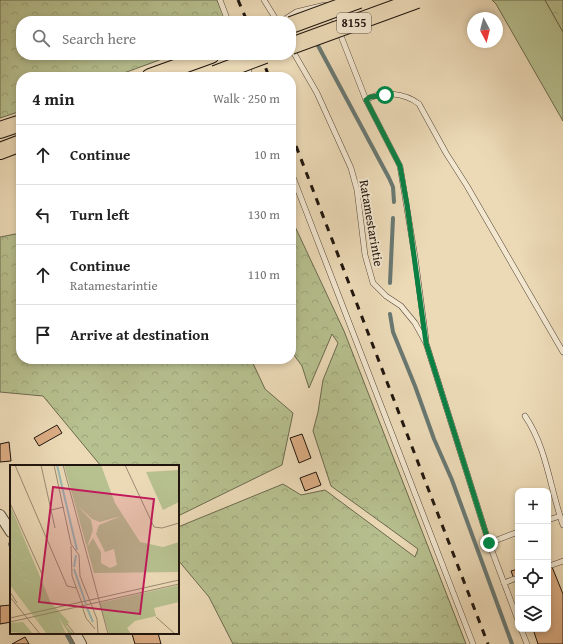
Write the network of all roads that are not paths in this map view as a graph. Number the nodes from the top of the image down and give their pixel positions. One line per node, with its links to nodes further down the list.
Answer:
1 (220, 0): 6 (lane)
2 (264, 0): 7 (lane)
3 (359, 0): 9 (main road, 8155, bridge)
4 (416, 0): 10 (main road, 8155, bridge)
5 (324, 3): 8 (lane); 18 (lane)
6 (226, 16)
7 (274, 16)
8 (290, 16)
9 (296, 23)
10 (296, 45)
11 (296, 56): 24 (lane, Ratamestarintie)
12 (199, 60): 15 (main road)
13 (244, 60): 17 (lane)
14 (251, 60): 16 (main road, bridge)
15 (164, 72)
16 (218, 72)
17 (249, 72)
18 (366, 100): 24 (lane); 25 (lane)
19 (16, 125): 20 (main road)
20 (0, 130)
21 (16, 145): 22 (main road)
22 (0, 151)
23 (296, 185): 42 (lane)
24 (426, 343): 33 (lane, Ratamestarintie)
25 (563, 352)
26 (525, 416): 28 (lane)
27 (0, 515): 31 (street)
28 (560, 516): 29 (lane); 30 (lane)
29 (551, 519)
30 (563, 525)
31 (10, 530)
32 (515, 533): 33 (lane)
33 (489, 543): 37 (lane, Ratamestarintie)
34 (563, 561): 35 (lane)
35 (552, 565)
36 (514, 579): 37 (lane)
37 (504, 583): 38 (lane, Ratamestarintie)
38 (515, 612)
39 (522, 632): 43 (lane)
40 (76, 634): 41 (street)
41 (81, 644)
42 (473, 644)
43 (527, 644)

